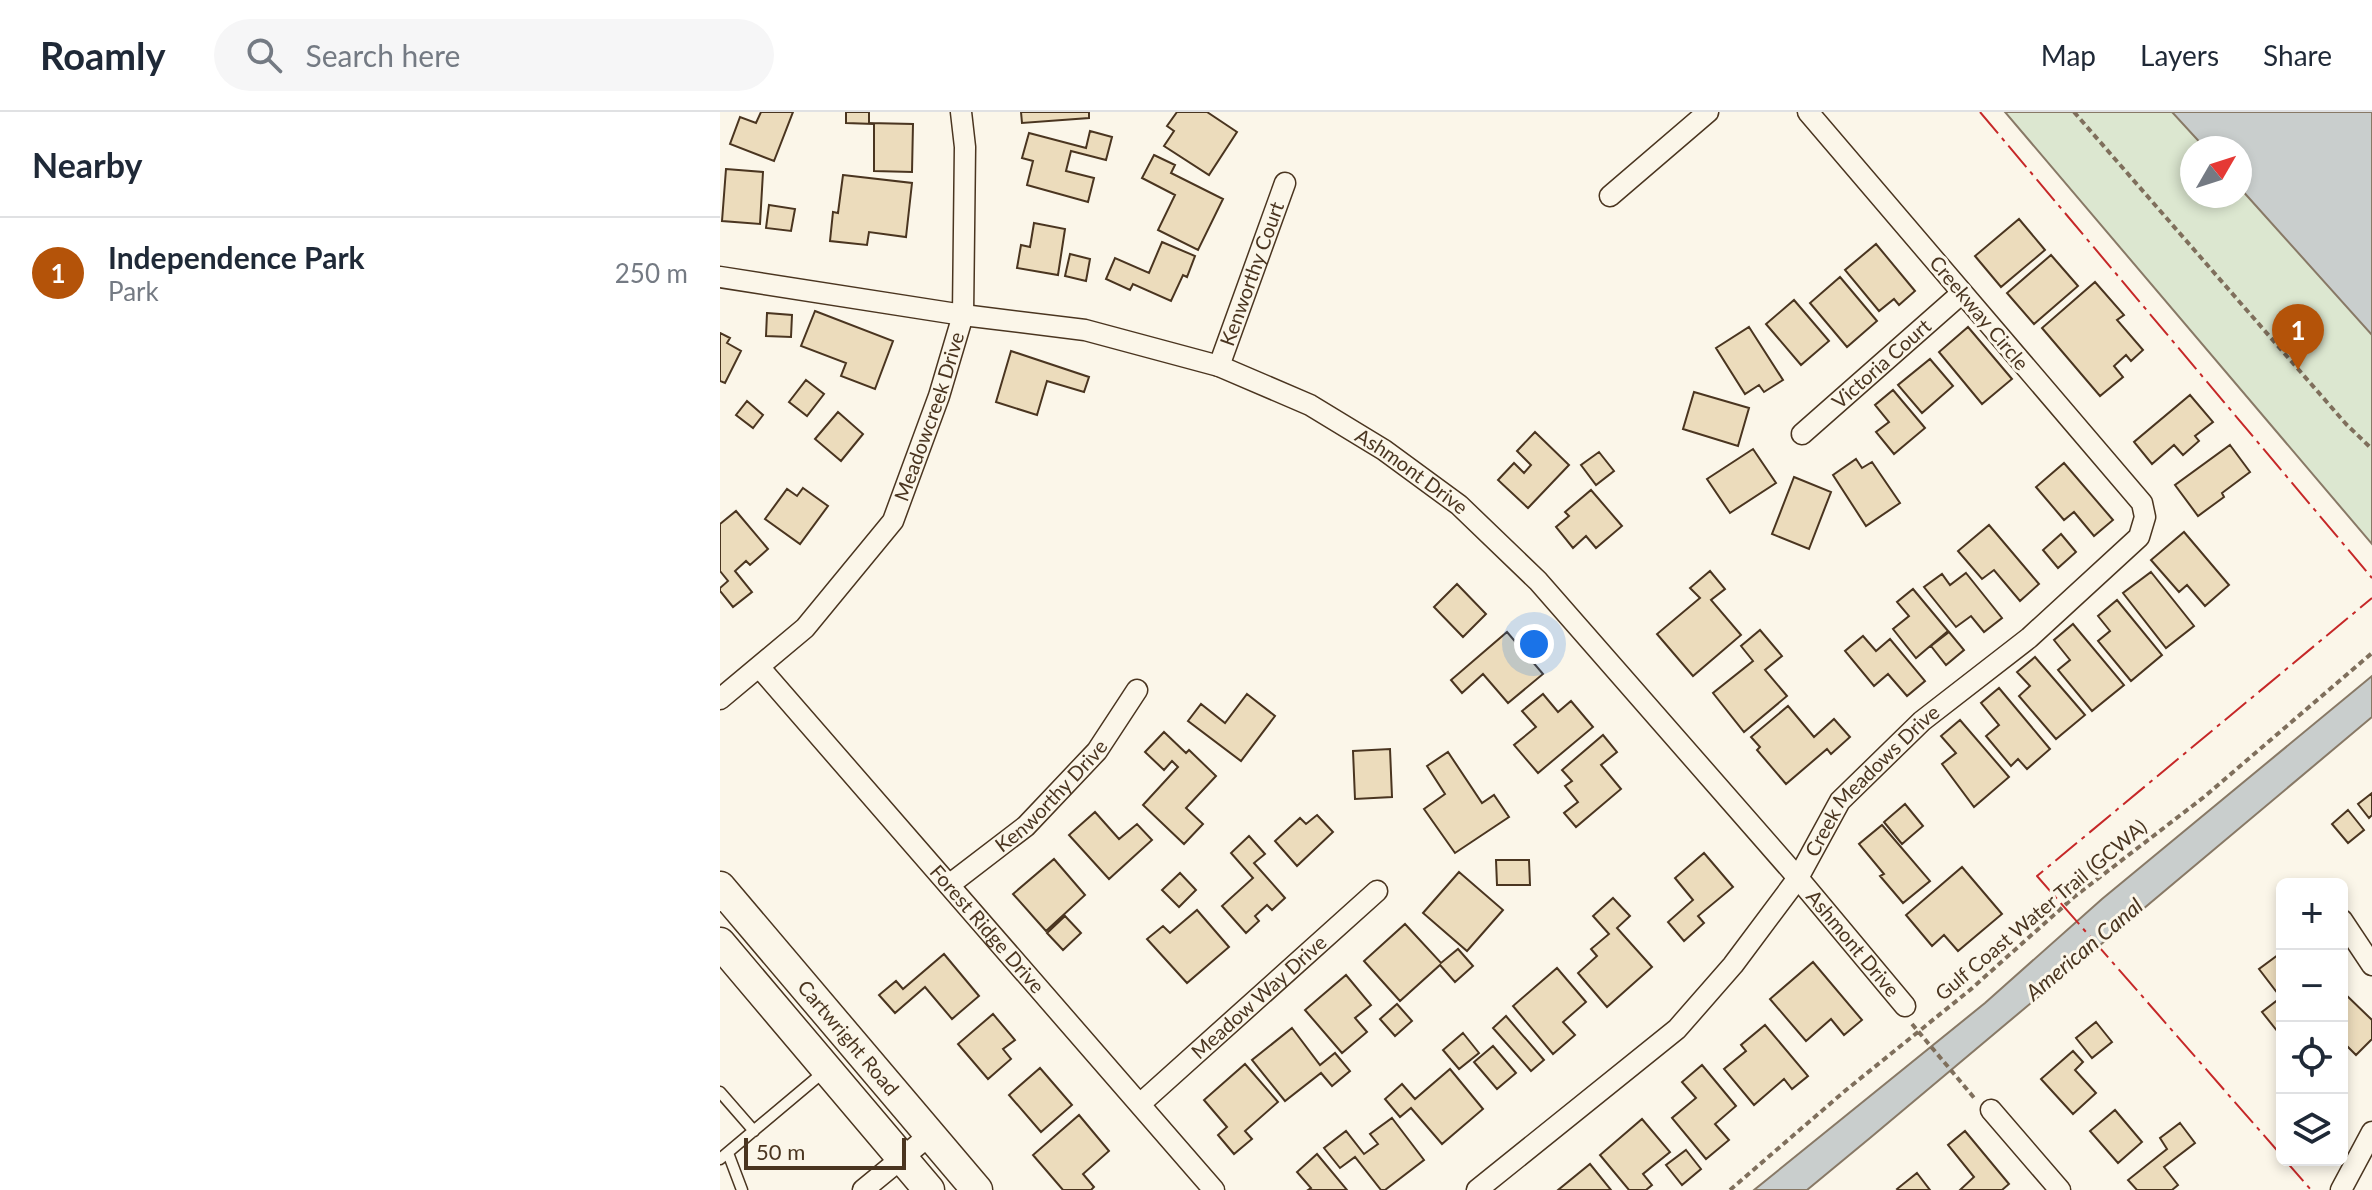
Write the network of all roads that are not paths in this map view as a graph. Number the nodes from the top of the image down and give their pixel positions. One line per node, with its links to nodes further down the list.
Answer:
1 (961, 112): 8 (street, Meadowcreek Drive)
2 (1708, 112): 5 (street)
3 (1808, 112): 7 (street, Creekway Circle)
4 (1285, 183): 9 (street, Kenworthy Court)
5 (1610, 196)
6 (720, 277): 8 (street, Ashmont Drive)
7 (1962, 293): 10 (street, Victoria Court); 11 (street, Creekway Circle)
8 (963, 315): 9 (street, Ashmont Drive); 12 (street, Meadowcreek Drive)
9 (1219, 366): 15 (street, Ashmont Drive)
10 (1802, 434)
11 (2145, 517): 15 (street, Creek Meadows Drive)
12 (760, 668): 14 (street, Meadowcreek Drive); 16 (street, Forest Ridge Drive)
13 (1137, 690): 16 (street, Kenworthy Drive)
14 (720, 699)
15 (1798, 878): 22 (street, Ashmont Drive); 37 (street, Creek Meadows Drive)
16 (949, 885): 25 (street, Forest Ridge Drive)
17 (720, 887): 29 (main road, Cartwright Road)
18 (1377, 891): 25 (street, Meadow Way Drive)
19 (2348, 929): 21 (street)
20 (720, 943): 23 (main road, Cartwright Road)
21 (2372, 965)
22 (1905, 1006)
23 (827, 1069): 27 (lane); 31 (main road, Cartwright Road)
24 (720, 1092): 27 (lane)
25 (1140, 1104): 36 (street, Forest Ridge Drive)
26 (1991, 1110): 38 (street)
27 (754, 1131): 30 (lane)
28 (2372, 1132): 39 (street)
29 (930, 1135): 31 (street); 35 (main road, Cartwright Road)
30 (724, 1156): 32 (lane)
31 (902, 1158): 33 (street); 34 (main road, Cartwright Road)
32 (742, 1190)
33 (863, 1190)
34 (929, 1190)
35 (977, 1190)
36 (1214, 1190)
37 (1477, 1190)
38 (2060, 1190)
39 (2341, 1190)

